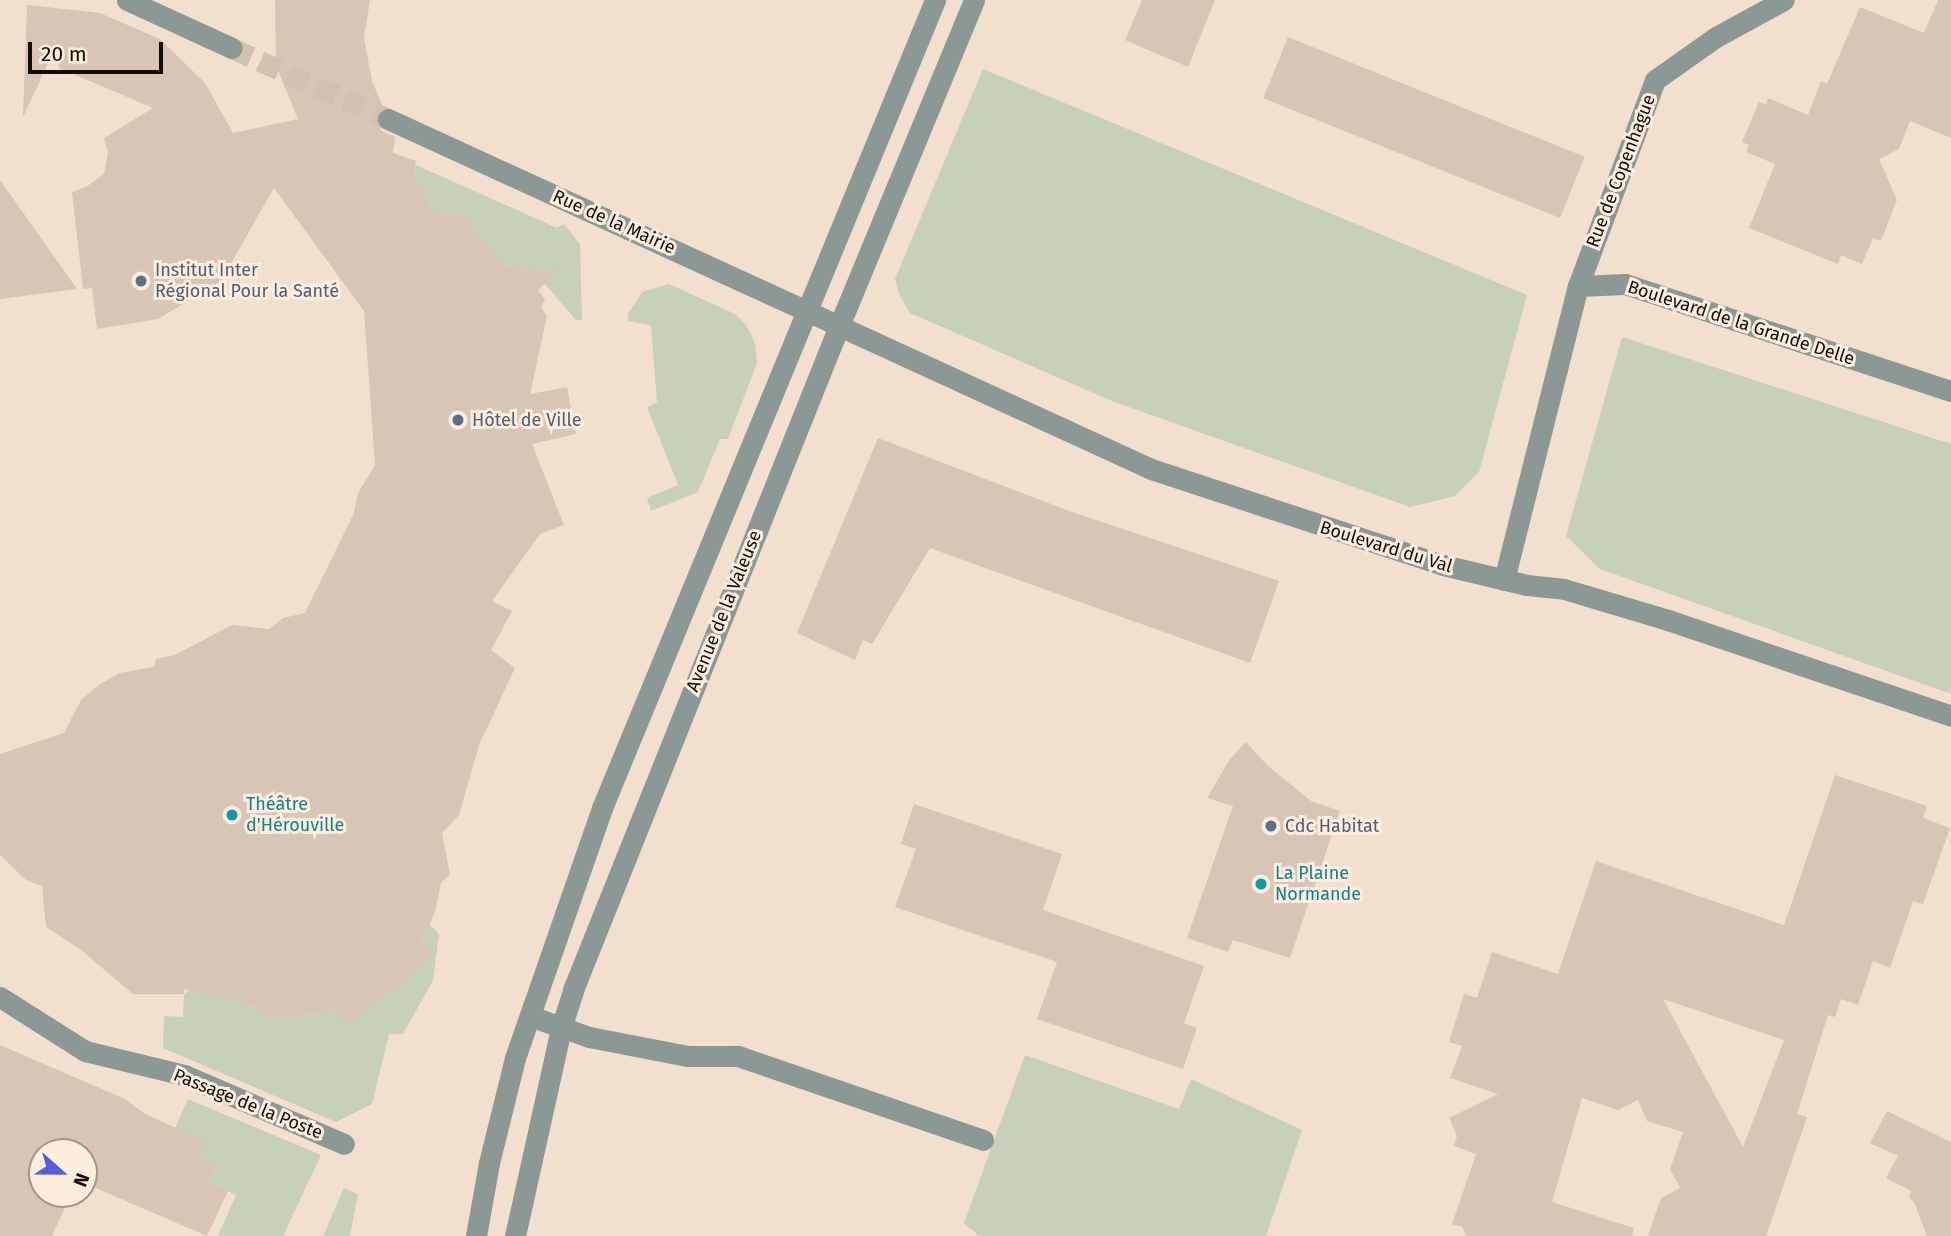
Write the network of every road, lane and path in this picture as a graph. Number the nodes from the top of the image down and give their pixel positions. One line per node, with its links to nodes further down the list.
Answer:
1 (127, 0): 5 (street)
2 (935, 0): 8 (street, Avenue de la Valeuse)
3 (974, 0): 9 (street, Avenue de la Valeuse)
4 (1783, 0): 7 (street, Rue de Copenhague)
5 (232, 48)
6 (388, 119): 8 (street, Rue de la Mairie)
7 (1578, 286): 10 (street, Boulevard de la Grande Delle); 11 (street)
8 (808, 311): 9 (street, Rue de la Mairie); 14 (street, Avenue de la Valeuse)
9 (839, 326): 11 (street, Boulevard du Val); 15 (street, Avenue de la Valeuse)
10 (1951, 391)
11 (1504, 580): 12 (street, Boulevard du Val)
12 (1951, 716)
13 (0, 997): 17 (street, Passage de la Poste)
14 (530, 1016): 15 (street); 18 (street, Avenue de la Valeuse)
15 (561, 1028): 16 (street); 19 (street, Avenue de la Valeuse)
16 (983, 1140)
17 (344, 1144)
18 (476, 1236)
19 (515, 1236)

